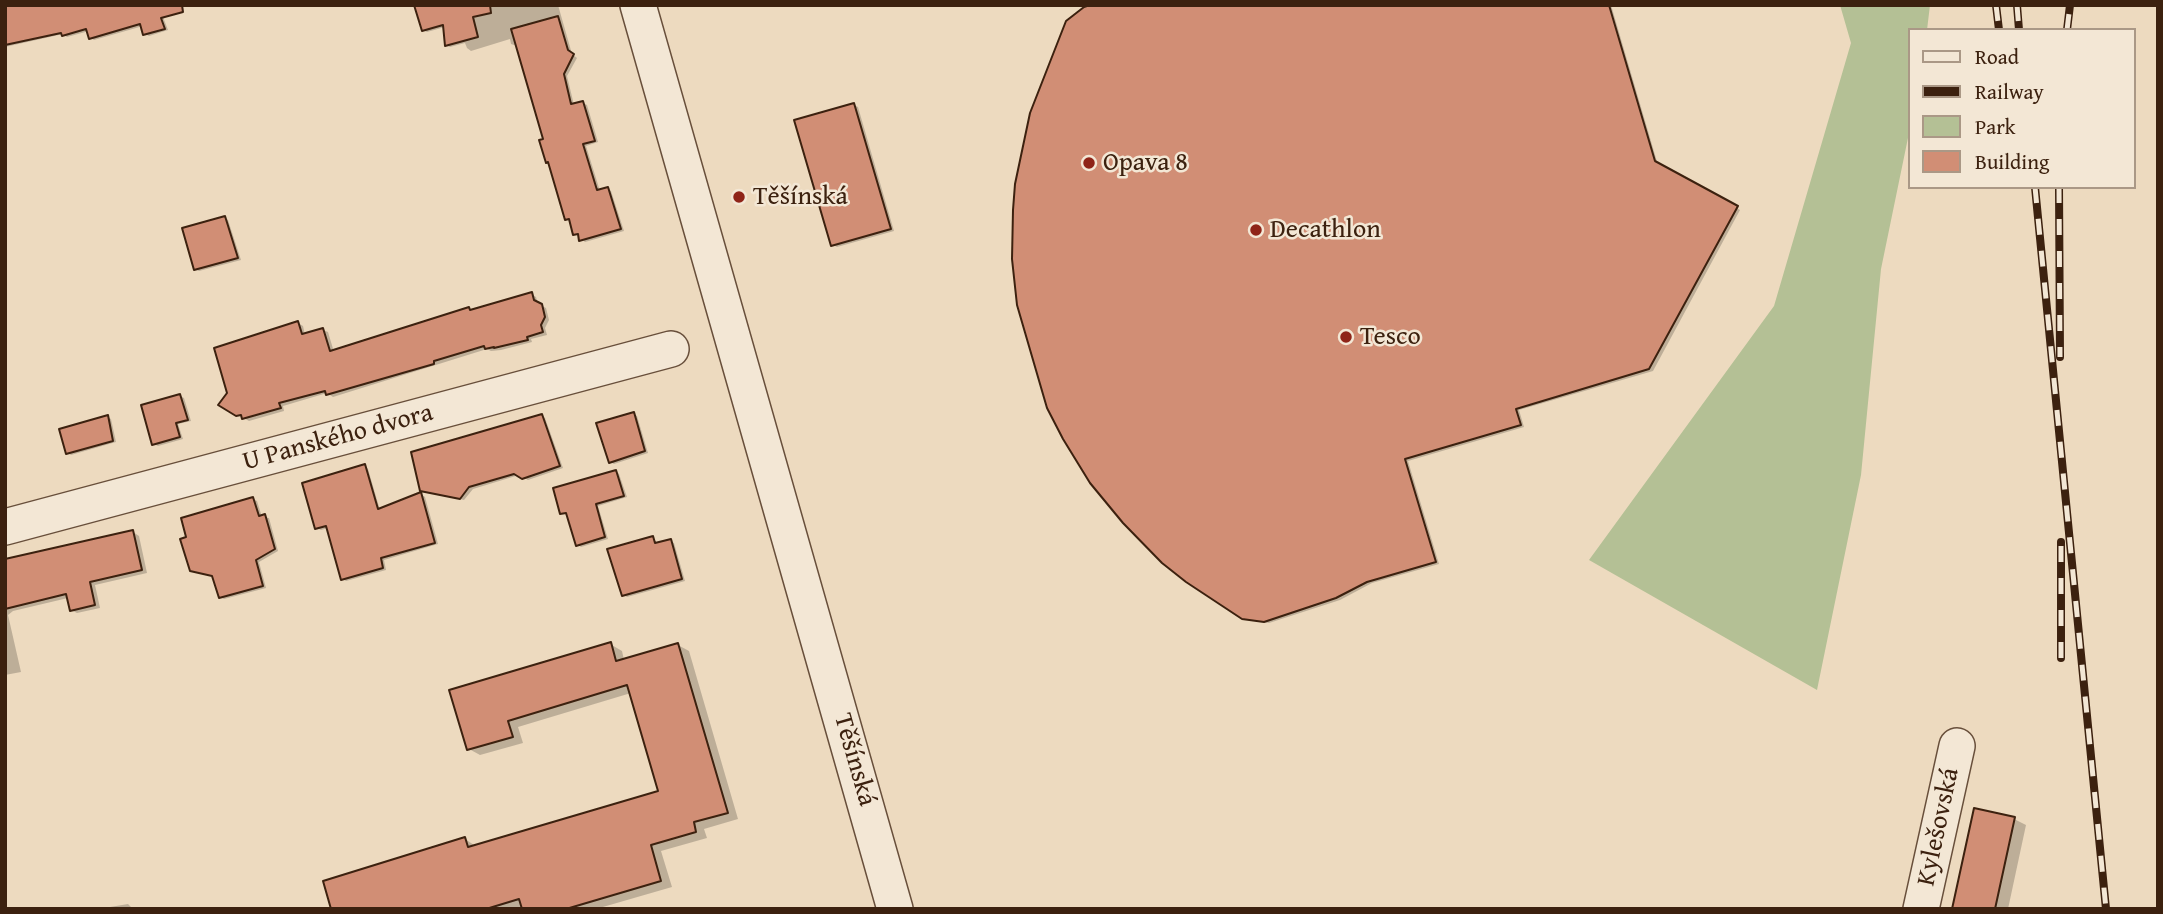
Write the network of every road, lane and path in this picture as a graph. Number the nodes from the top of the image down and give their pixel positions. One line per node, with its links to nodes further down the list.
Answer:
1 (638, 5): 5 (street, Těšínská)
2 (671, 349): 3 (street, U Panského dvora)
3 (5, 527)
4 (1957, 746): 6 (street, Kylešovská)
5 (890, 908)
6 (1921, 909)

